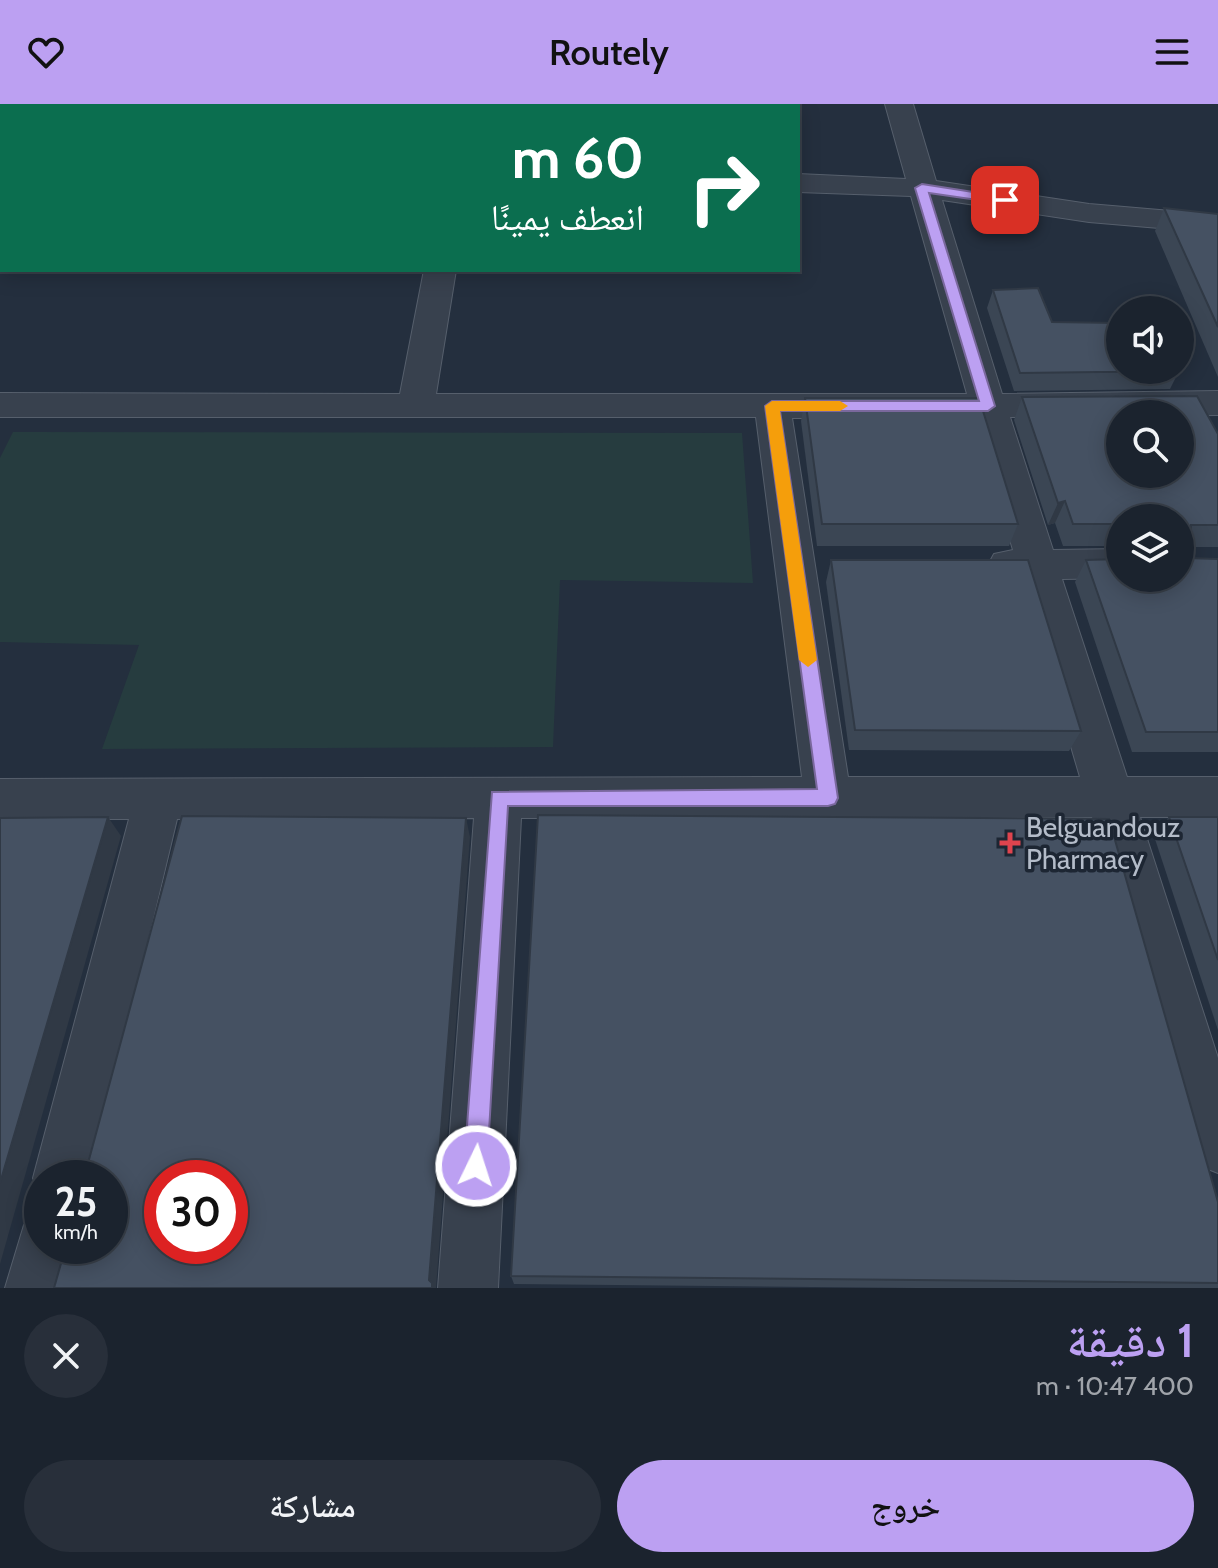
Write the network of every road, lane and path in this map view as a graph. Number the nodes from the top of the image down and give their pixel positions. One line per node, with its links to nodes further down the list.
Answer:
1 (899, 104): 3 (street)
2 (800, 183): 3 (street)
3 (922, 188): 4 (street); 10 (street)
4 (1218, 224)
5 (440, 272): 8 (street)
6 (1218, 403): 10 (street)
7 (0, 405): 8 (street)
8 (416, 405): 9 (street)
9 (772, 406): 10 (street); 16 (street)
10 (988, 406): 13 (street)
11 (976, 564): 13 (street)
12 (1106, 564): 13 (street)
13 (1037, 565): 17 (street)
14 (1218, 797): 17 (street)
15 (499, 798): 16 (street); 19 (street); 24 (street)
16 (828, 798): 17 (street)
17 (1109, 798): 20 (street)
18 (0, 799): 19 (street)
19 (158, 799): 21 (street)
20 (1218, 1145)
21 (67, 1160)
22 (41, 1264): 23 (street)
23 (35, 1288)
24 (468, 1288)

